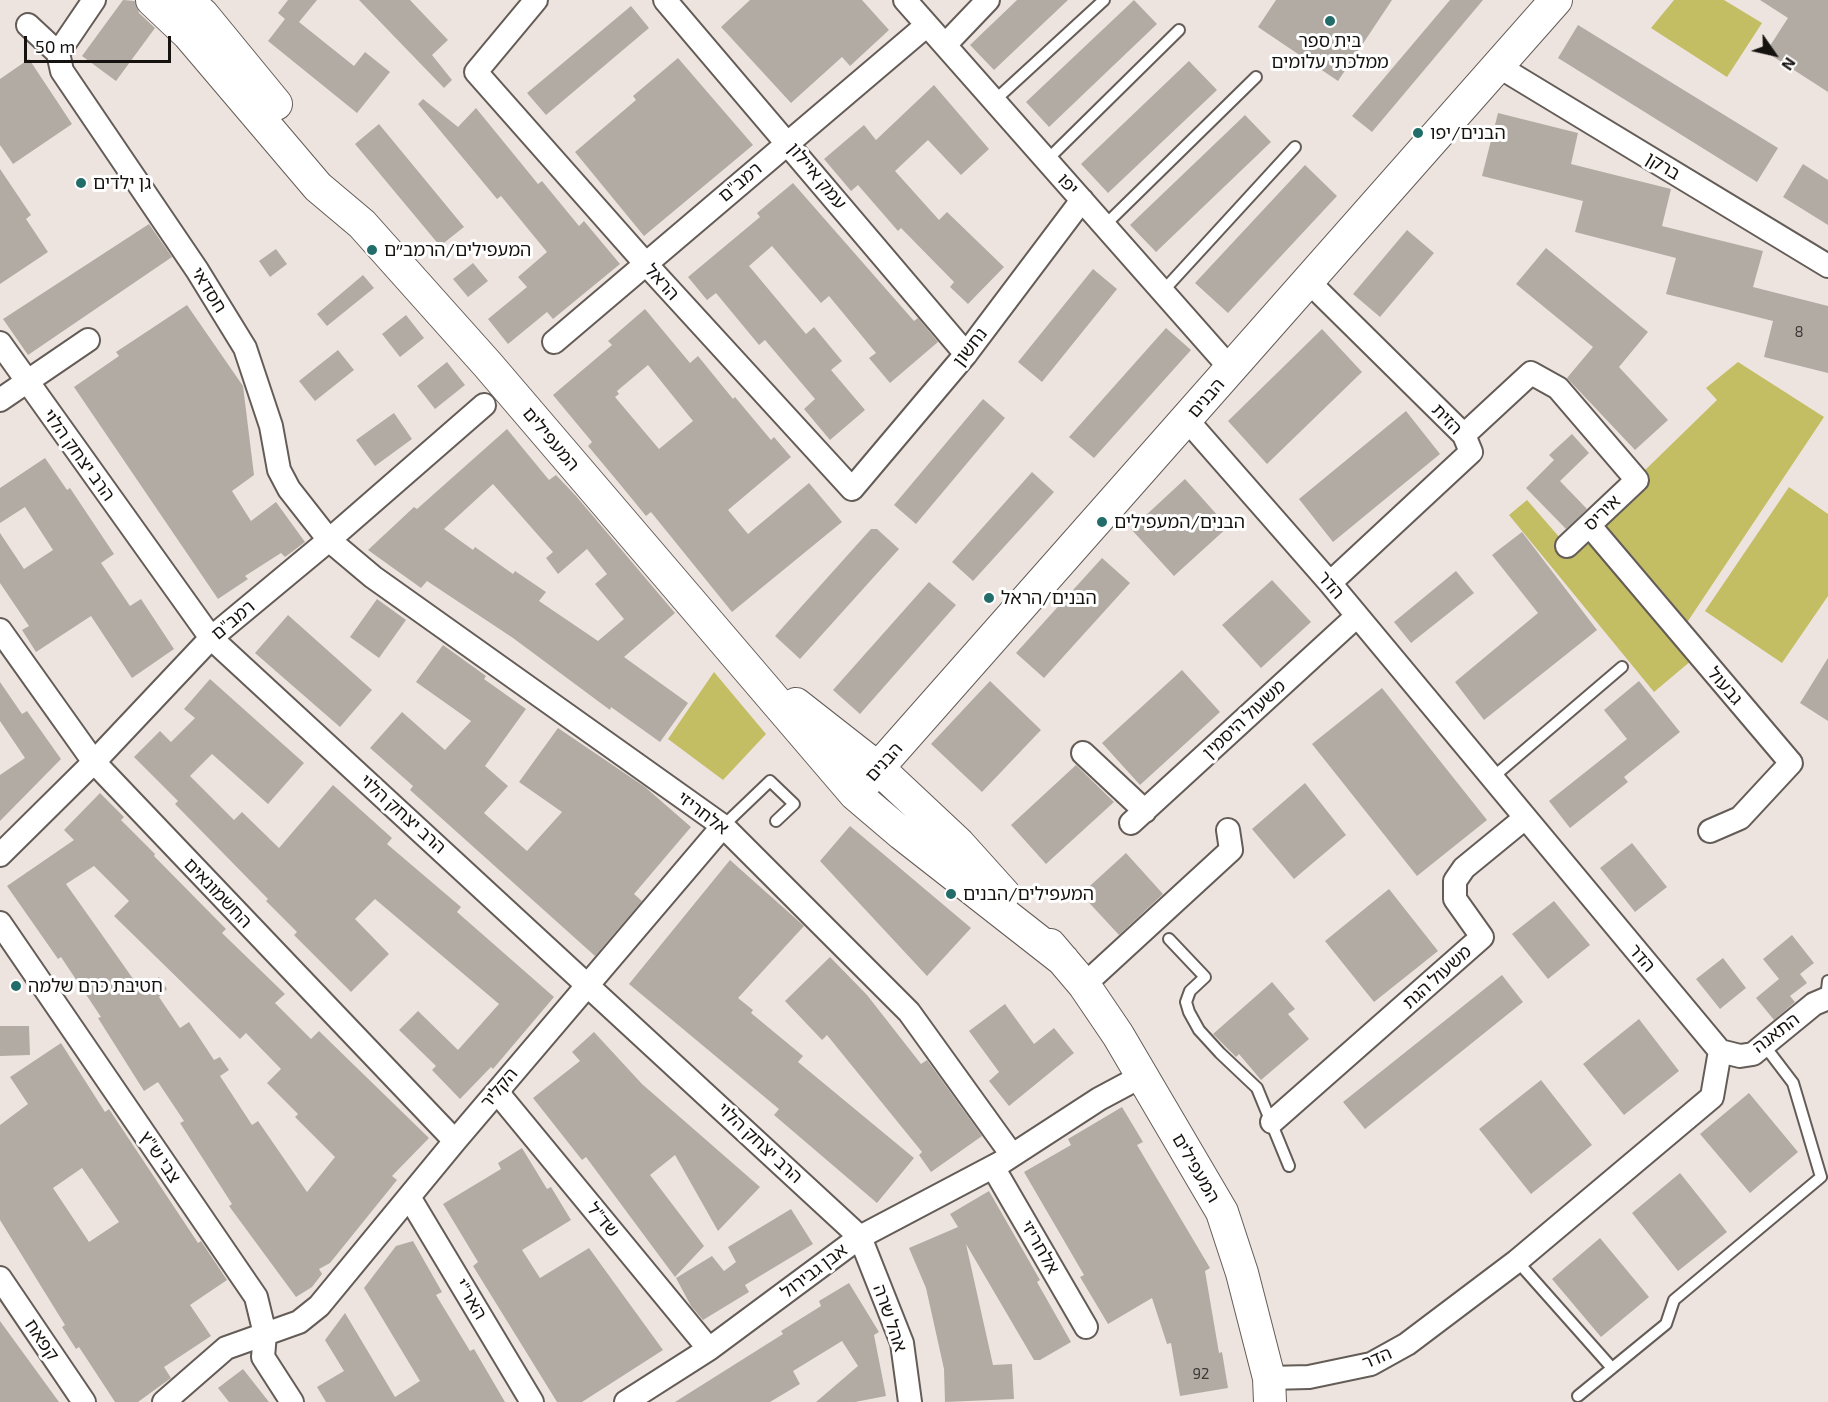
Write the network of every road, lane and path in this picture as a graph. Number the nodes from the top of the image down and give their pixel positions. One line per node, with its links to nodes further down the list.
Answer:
1 (94, 0): 14 (street)
2 (152, 0): 22 (street, המעפילים)
3 (187, 0): 22 (street, המעפילים)
4 (536, 0): 24 (street, הראל)
5 (665, 0): 18 (street, עמק איילון)
6 (905, 0): 11 (street, יפו)
7 (988, 0): 13 (street)
8 (1104, 0): 17 (lane)
9 (1556, 0): 15 (street, הבנים)
10 (28, 25): 14 (street, חסדאי)
11 (927, 25): 13 (street, יפו); 18 (street, רמב"ם)
12 (1179, 30): 20 (lane)
13 (945, 45): 17 (street, יפו)
14 (58, 53): 40 (street, חסדאי)
15 (1498, 66): 25 (street, ברקן); 26 (street, הבנים)
16 (1256, 77): 23 (lane)
17 (994, 100): 20 (street, יפו)
18 (788, 142): 24 (street, רמב"ם); 31 (street, עמק איילון)
19 (1295, 147): 27 (lane)
20 (1047, 160): 21 (street, יפו)
21 (1082, 200): 23 (street, יפו); 31 (street, נחשון)
22 (362, 224): 46 (street, המעפילים)
23 (1104, 225): 27 (street, יפו)
24 (645, 262): 29 (street, רמב"ם); 38 (street, הראל)
25 (1828, 266)
26 (1307, 280): 32 (street, הבנים); 37 (street, הזית)
27 (1163, 291): 32 (street, יפו)
28 (88, 340): 33 (street)
29 (554, 342)
30 (0, 343): 33 (street, הרב יצחק הלוי)
31 (966, 354): 38 (street, נחשון)
32 (1231, 369): 36 (street, הבנים)
33 (27, 383): 34 (street); 45 (street, הרב יצחק הלוי)
34 (0, 400)
35 (484, 405): 40 (street, רמב"ם)
36 (1187, 420): 42 (street, הדר); 50 (street, הבנים)
37 (1467, 444): 39 (street, איריס); 42 (street, הזית)
38 (852, 489)
39 (1590, 526): 41 (street, איריס); 57 (street, גבעול)
40 (329, 540): 45 (street, רמב"ם); 55 (street, אלחריזי)
41 (1567, 546)
42 (1330, 583): 43 (street, הדר)
43 (1357, 616): 48 (street, משעול היסמין); 51 (street, הדר)
44 (0, 630): 49 (street, החשמונאים)
45 (211, 638): 49 (street, רמב"ם); 62 (street, הרב יצחק הלוי)
46 (737, 657): 50 (street, המעפילים); 52 (street, המעפילים)
47 (1622, 667): 51 (lane)
48 (1083, 753)
49 (94, 762): 58 (street, רמב"ם); 70 (street, החשמונאים)
50 (879, 769): 52 (street, הבנים); 61 (street, המעפילים)
51 (1492, 778): 53 (street, הדר)
52 (855, 794): 61 (street, המעפילים)
53 (1526, 818): 66 (street, הדר); 69 (street, משעול הגת)
54 (776, 821): 55 (lane)
55 (723, 826): 62 (street, הקליר); 71 (street, אלחריזי)
56 (1228, 830): 63 (street)
57 (1710, 831)
58 (0, 855)
59 (0, 923): 78 (street, צבי ש"ץ)
60 (1169, 939): 69 (lane)
61 (1063, 960): 63 (street, המעפילים)
62 (588, 984): 68 (street, הקליר); 74 (street, הרב יצחק הלוי)
63 (1084, 985): 67 (street, המעפילים)
64 (1827, 993): 65 (street, התאנה)
65 (1764, 1045): 66 (street, התאנה); 80 (lane)
66 (1720, 1051): 75 (street, הדר)
67 (1142, 1076): 71 (street, אבן גבירול); 81 (street, המעפילים)
68 (496, 1092): 70 (street, הקליר); 79 (street, שד"ל)
69 (1272, 1122): 72 (lane)
70 (454, 1141): 73 (street, הקליר)
71 (1002, 1161): 74 (street, אבן גבירול); 77 (street, אלחריזי)
72 (1289, 1166)
73 (409, 1197): 78 (street, הקליר); 86 (street, האר"י)
74 (860, 1237): 79 (street, אבן גבירול); 88 (street, אהל שרה)
75 (1517, 1261): 80 (lane); 81 (street, הדר)
76 (0, 1278): 83 (street, קפאח)
77 (1086, 1327)
78 (265, 1335): 84 (street, הקליר); 85 (street, צבי ש"ץ)
79 (709, 1349): 87 (street, אבן גבירול)
80 (1612, 1368): 82 (lane)
81 (1269, 1390)
82 (1578, 1396)
83 (84, 1402)
84 (164, 1402)
85 (292, 1402)
86 (532, 1402)
87 (626, 1402)
88 (910, 1402)

